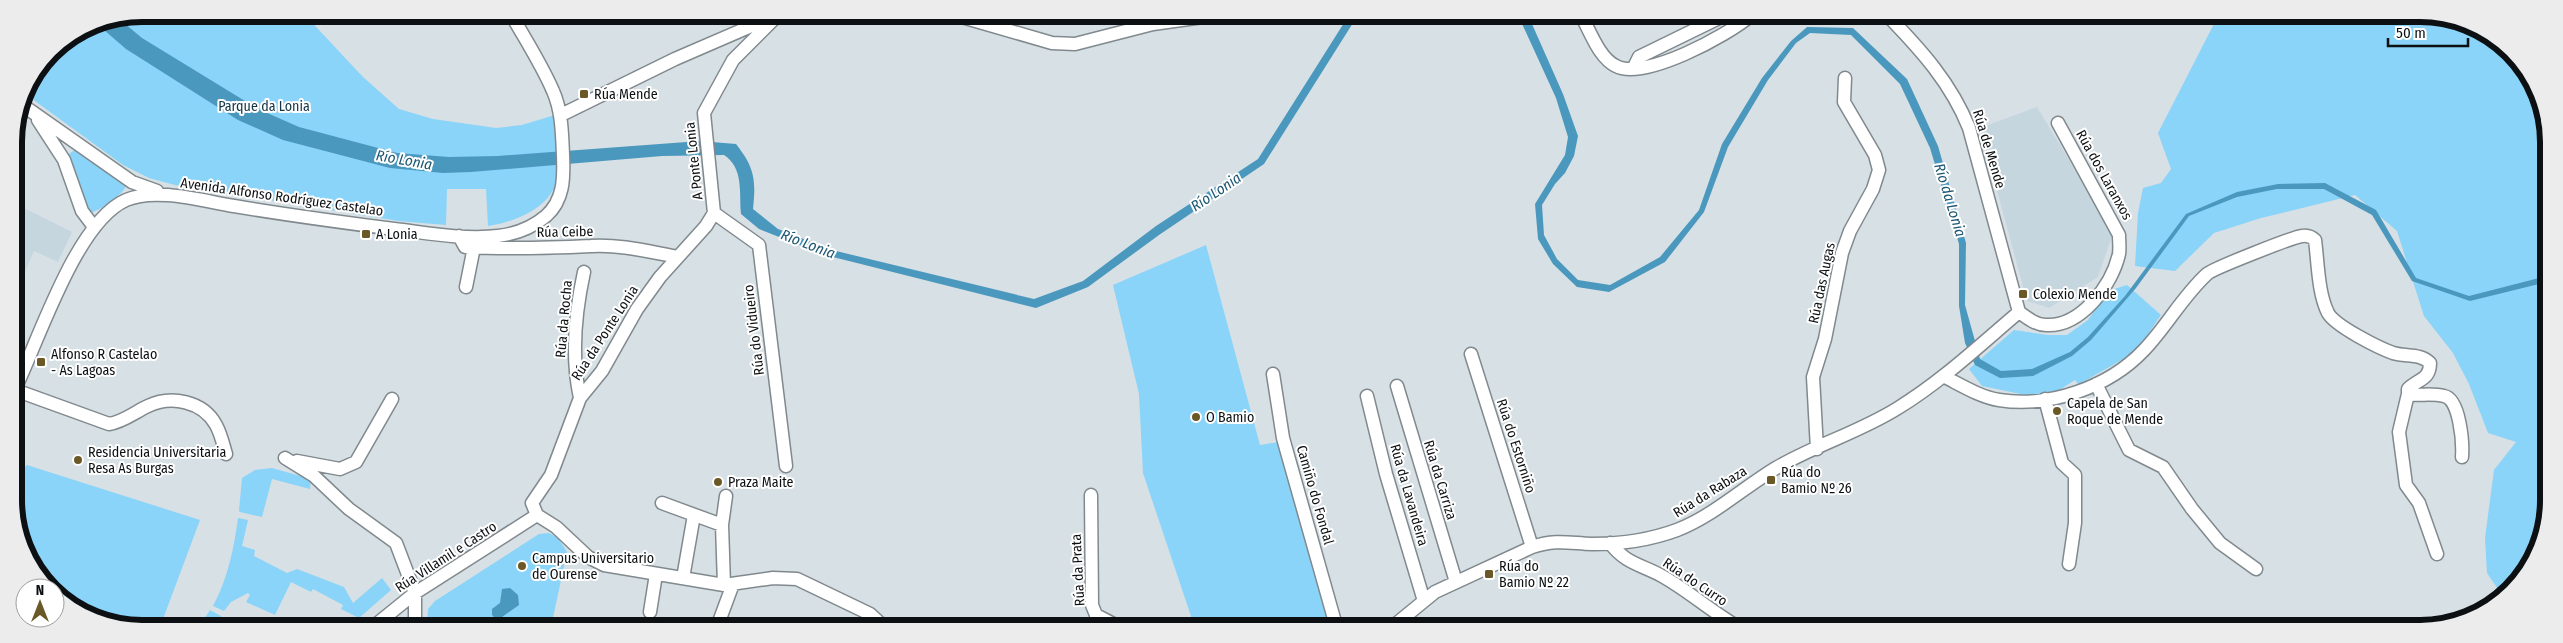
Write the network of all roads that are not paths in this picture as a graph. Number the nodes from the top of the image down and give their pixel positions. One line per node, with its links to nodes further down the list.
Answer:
1 (515, 22): 14 (street, Avenida Alfonso Rodríguez Castelao)
2 (759, 22): 14 (street)
3 (768, 22): 19 (street, A Ponte Lonia)
4 (980, 22): 5 (street)
5 (1167, 22)
6 (1585, 22): 10 (street)
7 (1712, 22): 10 (street)
8 (1743, 22): 10 (street)
9 (1894, 22): 26 (street, Rúa de Mende)
10 (1633, 69)
11 (1845, 78): 39 (street, Rúa das Augas)
12 (28, 109): 13 (street)
13 (32, 112): 16 (street); 17 (street)
14 (561, 115): 21 (street, Avenida Alfonso Rodríguez Castelao)
15 (2058, 123): 26 (street, Rúa dos Laranxos)
16 (80, 144): 17 (street); 18 (street)
17 (64, 160): 20 (street)
18 (179, 197): 20 (street, Avenida Alfonso Rodríguez Castelao); 21 (street, Avenida Alfonso Rodríguez Castelao)
19 (714, 210): 23 (street, Rúa da Ponte Lonia); 42 (street, Rúa do Vidueiro)
20 (94, 227): 29 (street, Avenida Alfonso Rodríguez Castelao)
21 (459, 236): 22 (street)
22 (474, 247): 23 (street, Rúa Ceibe); 25 (street)
23 (678, 257): 37 (street, Rúa da Ponte Lonia)
24 (584, 272): 37 (street, Rúa da Rocha)
25 (466, 286)
26 (2019, 312): 30 (street, Rúa da Rabaza)
27 (1471, 354): 50 (street, Rúa do Estorniño)
28 (1272, 374): 66 (street, Camiño do Fondal)
29 (22, 376)
30 (1943, 376): 38 (street); 39 (street, Rúa da Rabaza)
31 (2096, 384): 34 (street); 38 (street); 53 (street)
32 (1397, 386): 56 (street, Rúa da Carriza)
33 (22, 392): 40 (street)
34 (2408, 394): 41 (street); 51 (street)
35 (1367, 396): 59 (street, Rúa da Lavandeira)
36 (392, 398): 58 (street)
37 (580, 398): 46 (street, Rúa da Ponte Lonia)
38 (2045, 399): 52 (street)
39 (1817, 449): 49 (street, Rúa da Rabaza)
40 (226, 454)
41 (2462, 457)
42 (786, 466)
43 (1091, 495): 65 (street, Rúa da Prata)
44 (726, 496): 48 (street)
45 (662, 504): 47 (street)
46 (537, 515): 54 (street); 58 (street, Rúa Villamil e Castro)
47 (694, 516): 48 (street); 55 (street)
48 (722, 525): 57 (street)
49 (1610, 543): 50 (street, Rúa da Rabaza); 68 (street, Rúa do Curro)
50 (1532, 547): 56 (street, Rúa da Rabaza)
51 (2437, 554)
52 (2069, 564)
53 (2256, 569)
54 (656, 574): 55 (street); 60 (street)
55 (683, 578): 57 (street)
56 (1456, 582): 59 (street, Rúa da Rabaza)
57 (728, 585): 63 (street); 64 (street)
58 (415, 593): 61 (street, Rúa Villamil e Castro); 62 (street)
59 (1424, 601): 67 (street, Rúa da Rabaza)
60 (650, 612)
61 (382, 620)
62 (415, 620)
63 (719, 620)
64 (876, 620)
65 (1106, 620)
66 (1334, 620)
67 (1401, 620)
68 (1725, 620)

